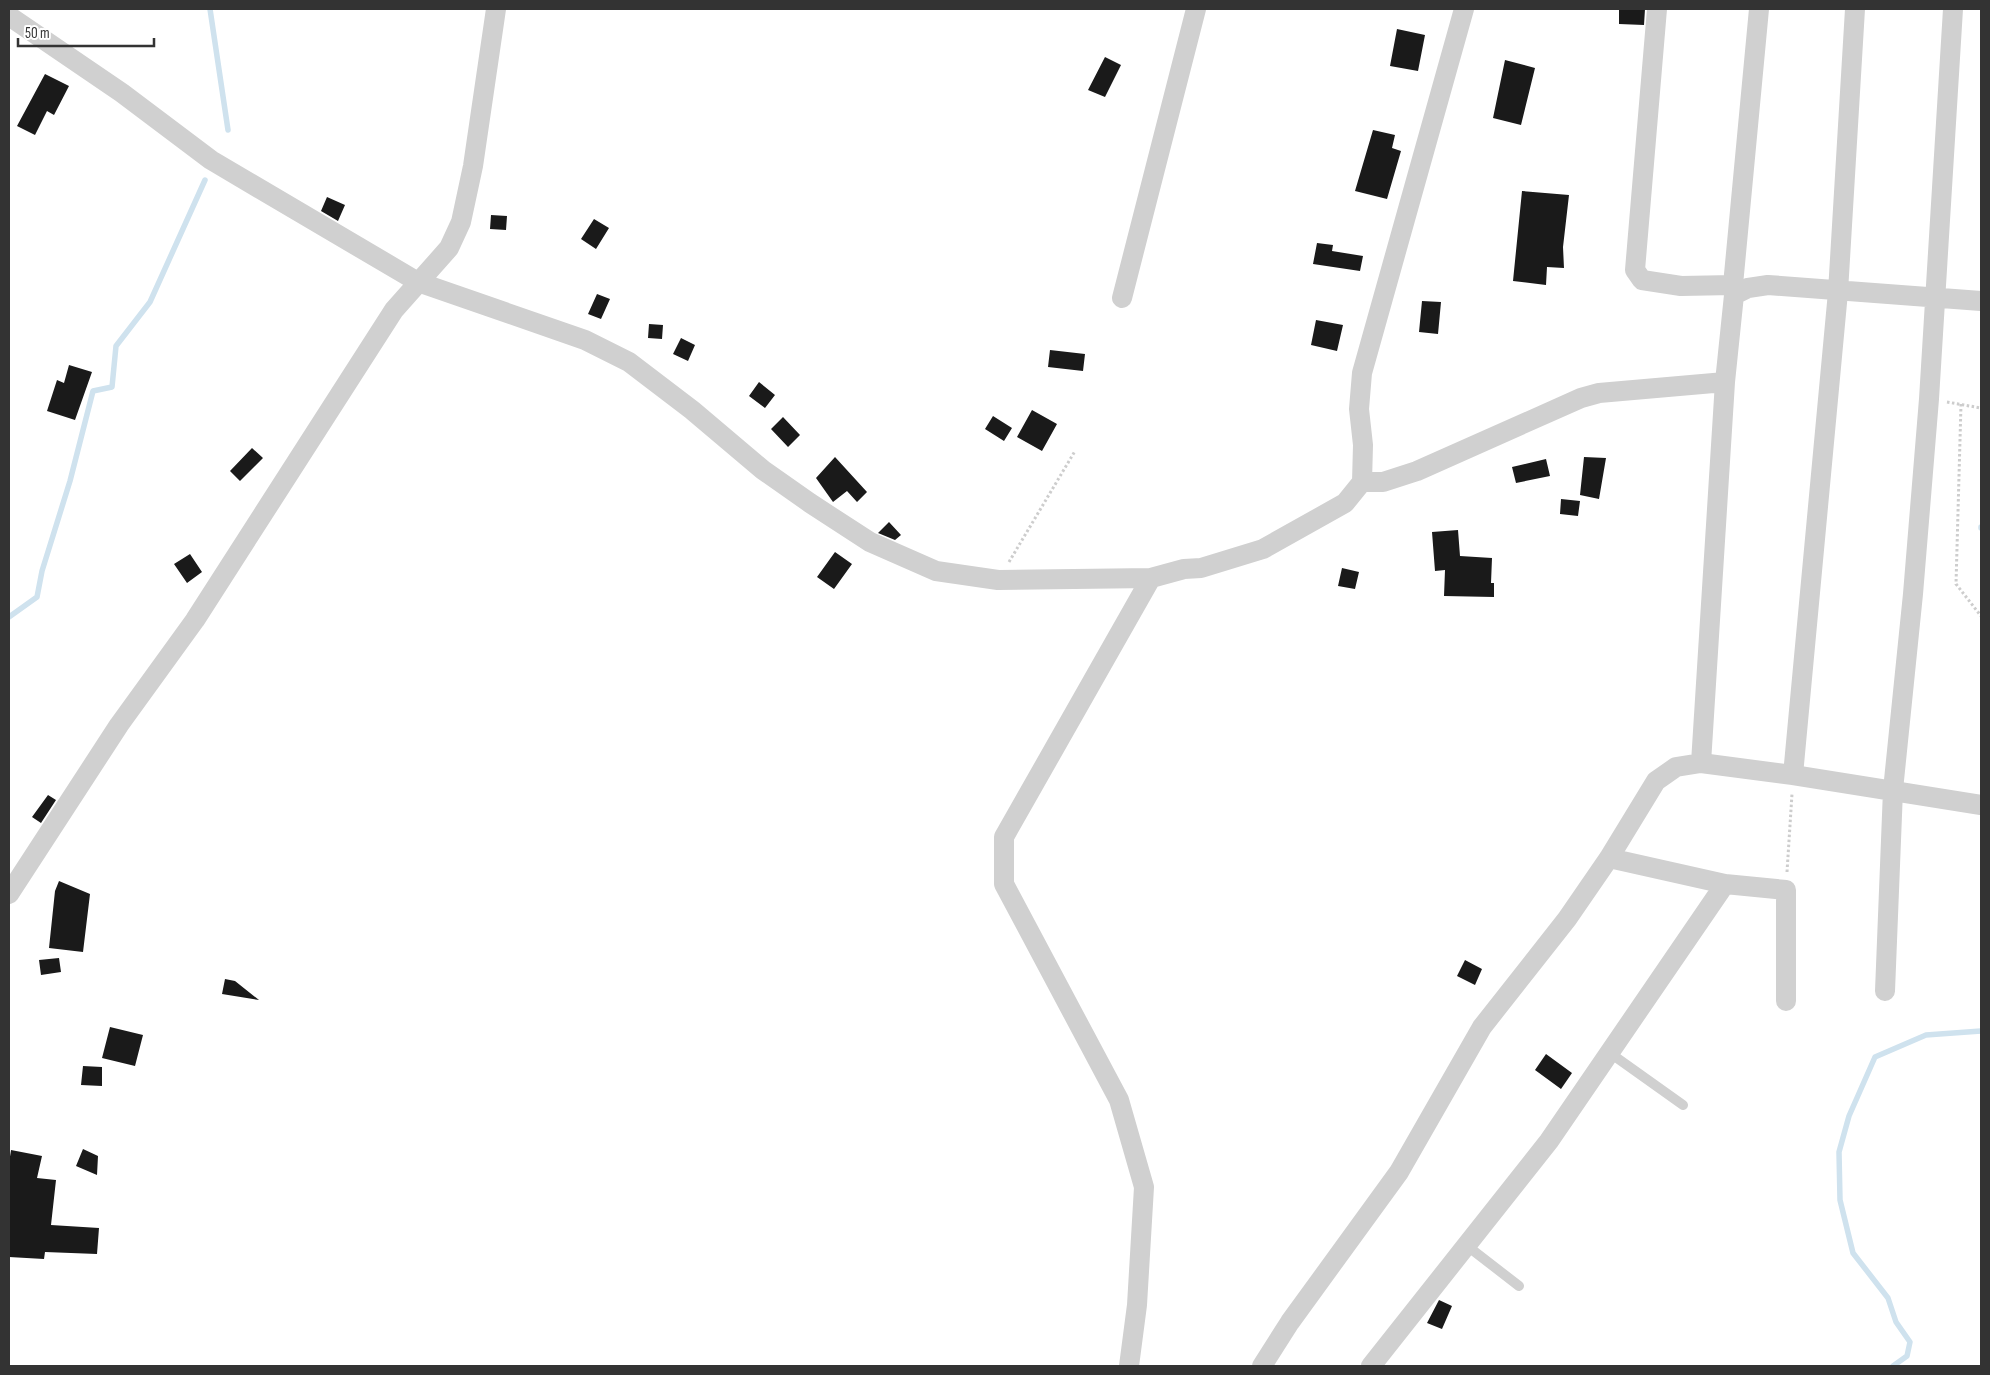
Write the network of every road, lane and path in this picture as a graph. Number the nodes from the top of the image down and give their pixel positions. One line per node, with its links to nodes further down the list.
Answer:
1 (496, 9): 9 (street)
2 (1196, 9): 12 (street)
3 (1464, 9): 20 (street)
4 (1657, 9): 10 (street)
5 (1760, 9): 10 (street)
6 (1855, 9): 11 (street)
7 (1953, 9): 13 (street)
8 (9, 16): 9 (street)
9 (418, 282): 22 (street); 31 (street)
10 (1734, 290): 11 (street); 15 (street)
11 (1838, 292): 13 (street); 25 (street)
12 (1122, 298)
13 (1934, 298): 14 (street); 16 (street)
14 (1981, 301)
15 (1725, 382): 20 (street); 24 (street)
16 (1929, 399): 17 (path); 26 (street)
17 (1961, 404): 18 (path); 23 (path)
18 (1981, 408)
19 (1075, 451): 22 (path)
20 (1362, 482): 21 (street)
21 (1151, 578): 22 (street); 38 (street)
22 (998, 580)
23 (1981, 616)
24 (1701, 763): 25 (street); 28 (street)
25 (1793, 775): 26 (street); 30 (path)
26 (1893, 790): 27 (street); 32 (street)
27 (1981, 805)
28 (1609, 858): 29 (street); 39 (street)
29 (1726, 884): 30 (street); 34 (street)
30 (1786, 890): 33 (street)
31 (9, 894)
32 (1885, 991)
33 (1786, 1001)
34 (1610, 1053): 35 (lane); 36 (street)
35 (1683, 1105)
36 (1466, 1245): 37 (lane); 40 (street)
37 (1519, 1286)
38 (1129, 1366)
39 (1262, 1366)
40 (1371, 1366)

